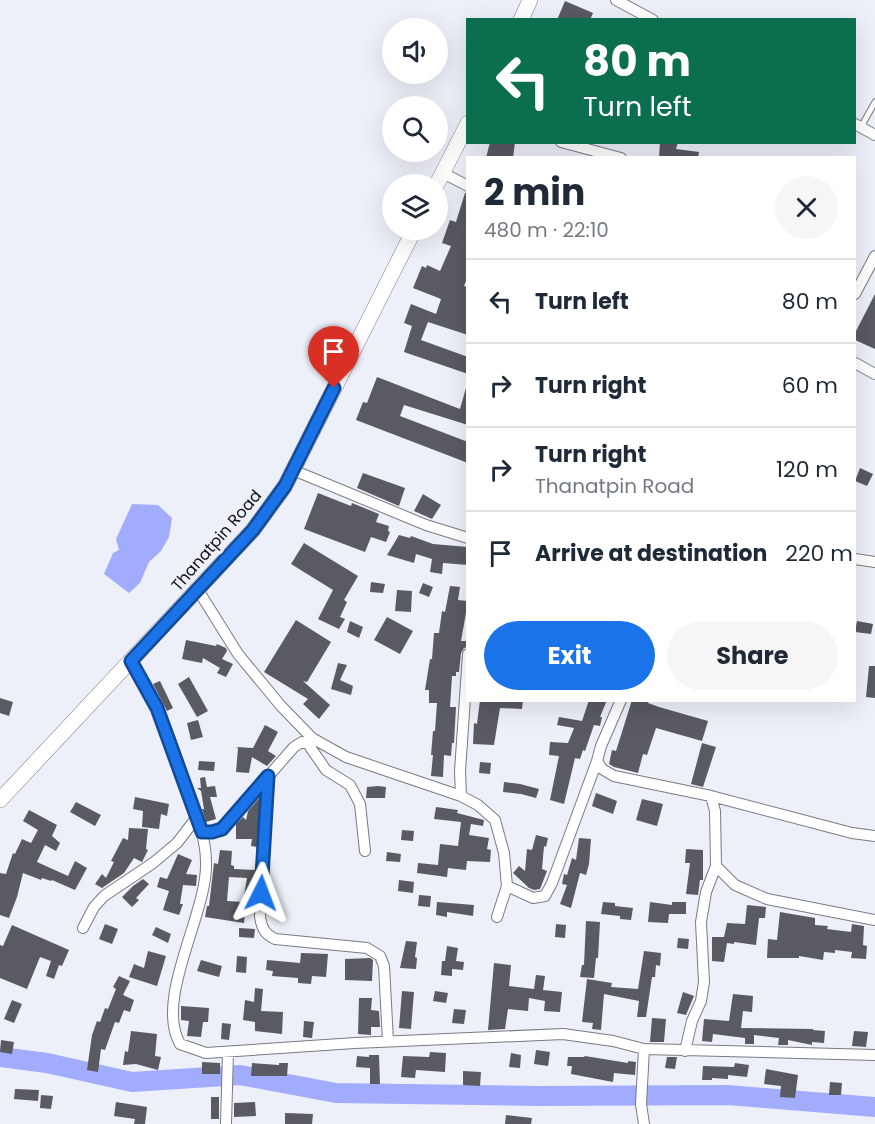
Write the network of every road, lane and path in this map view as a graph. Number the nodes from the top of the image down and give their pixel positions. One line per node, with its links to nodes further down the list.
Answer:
1 (530, 0): 3 (main road)
2 (616, 0): 4 (street)
3 (521, 18)
4 (649, 18)
5 (875, 102): 6 (lane)
6 (858, 126): 8 (street)
7 (466, 127): 11 (main road)
8 (875, 135)
9 (568, 144): 10 (street)
10 (614, 156)
11 (442, 174)
12 (448, 181): 13 (street)
13 (466, 186)
14 (409, 240): 19 (main road, Thanatpin Road)
15 (875, 256): 16 (street)
16 (856, 292)
17 (856, 364): 18 (street)
18 (875, 374)
19 (293, 470): 20 (street); 23 (main road, Thanatpin Road)
20 (466, 537)
21 (856, 559): 22 (street)
22 (875, 562)
23 (198, 590): 24 (main road, Thanatpin Road); 29 (street)
24 (131, 661): 31 (main road, Thanatpin Road); 32 (street)
25 (466, 680): 29 (street)
26 (620, 702): 27 (street)
27 (597, 761): 30 (street); 37 (street)
28 (268, 776): 33 (street); 35 (street); 41 (street)
29 (461, 796): 37 (street)
30 (711, 796): 34 (street); 36 (street)
31 (0, 800)
32 (197, 817): 33 (street); 40 (street)
33 (202, 832): 45 (street)
34 (875, 836)
35 (365, 851)
36 (716, 866): 39 (street); 43 (street)
37 (507, 886): 38 (street)
38 (497, 917)
39 (875, 920)
40 (83, 928)
41 (388, 1041): 42 (street); 45 (street)
42 (644, 1049): 43 (street); 47 (street)
43 (685, 1051): 44 (street)
44 (875, 1051)
45 (228, 1052): 46 (street)
46 (223, 1123)
47 (644, 1124)

